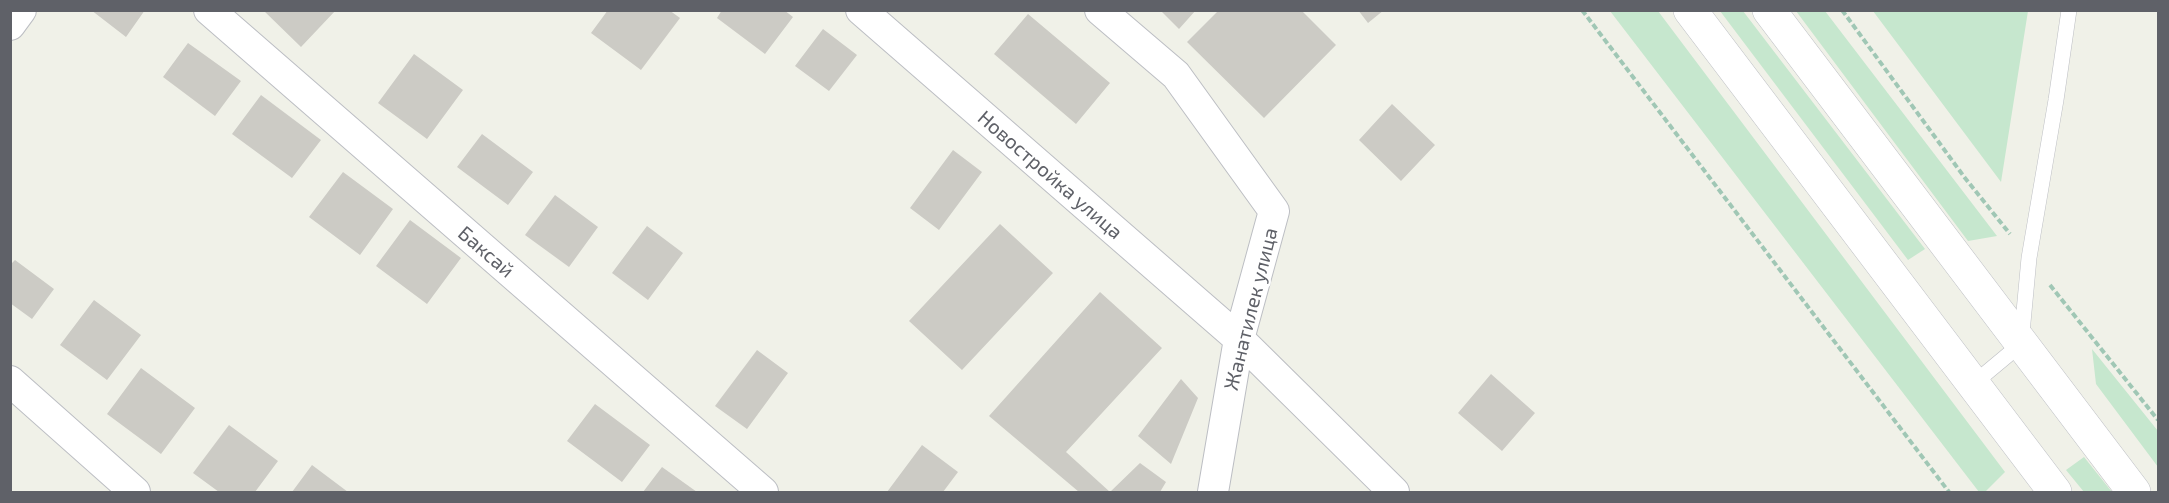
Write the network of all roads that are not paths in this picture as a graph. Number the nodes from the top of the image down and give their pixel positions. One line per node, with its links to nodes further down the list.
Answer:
1 (21, 10): 8 (street)
2 (209, 10): 14 (street, Баксай)
3 (861, 10): 9 (street, Новостройка улица)
4 (1100, 10): 9 (street, Жанатилек улица)
5 (1690, 10): 12 (street)
6 (1769, 10): 10 (street)
7 (2069, 10): 10 (lane)
8 (10, 24)
9 (1239, 339): 15 (street, Жанатилек улица); 16 (street, Новостройка улица)
10 (2021, 344): 12 (lane); 18 (street)
11 (10, 381): 13 (street)
12 (1973, 384): 17 (street)
13 (135, 492)
14 (764, 492)
15 (1213, 492)
16 (1394, 492)
17 (2055, 492)
18 (2134, 492)

